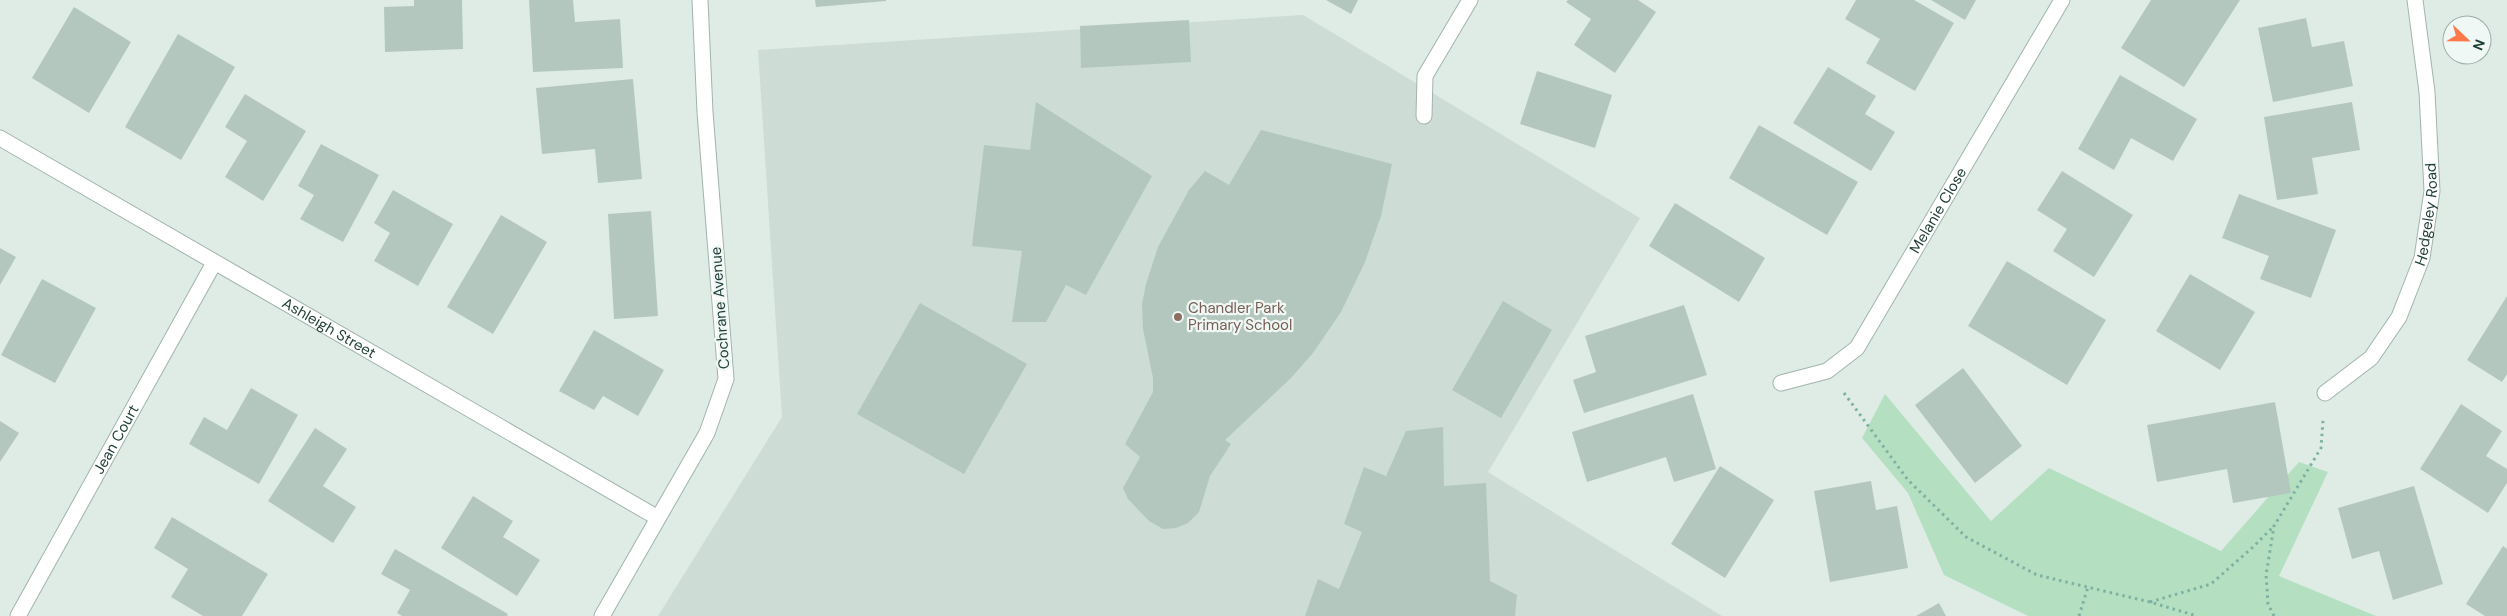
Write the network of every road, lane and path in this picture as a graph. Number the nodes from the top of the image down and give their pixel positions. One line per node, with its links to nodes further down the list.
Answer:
1 (700, 0): 11 (street, Cochrane Avenue)
2 (1470, 0): 5 (street)
3 (2062, 0): 8 (street, Melanie Close)
4 (2416, 0): 10 (street, Hedgeley Road)
5 (1424, 116)
6 (0, 138): 7 (street, Ashleigh Street)
7 (214, 262): 11 (street, Ashleigh Street); 15 (street, Jean Court)
8 (1827, 371): 9 (street, Melanie Close); 13 (path)
9 (1781, 383)
10 (2325, 393): 12 (path)
11 (658, 518): 16 (street, Cochrane Avenue)
12 (2274, 526): 14 (path); 19 (path)
13 (2088, 587): 14 (path); 17 (path)
14 (2150, 602): 18 (path)
15 (18, 616)
16 (602, 616)
17 (2079, 616)
18 (2197, 616)
19 (2274, 616)

